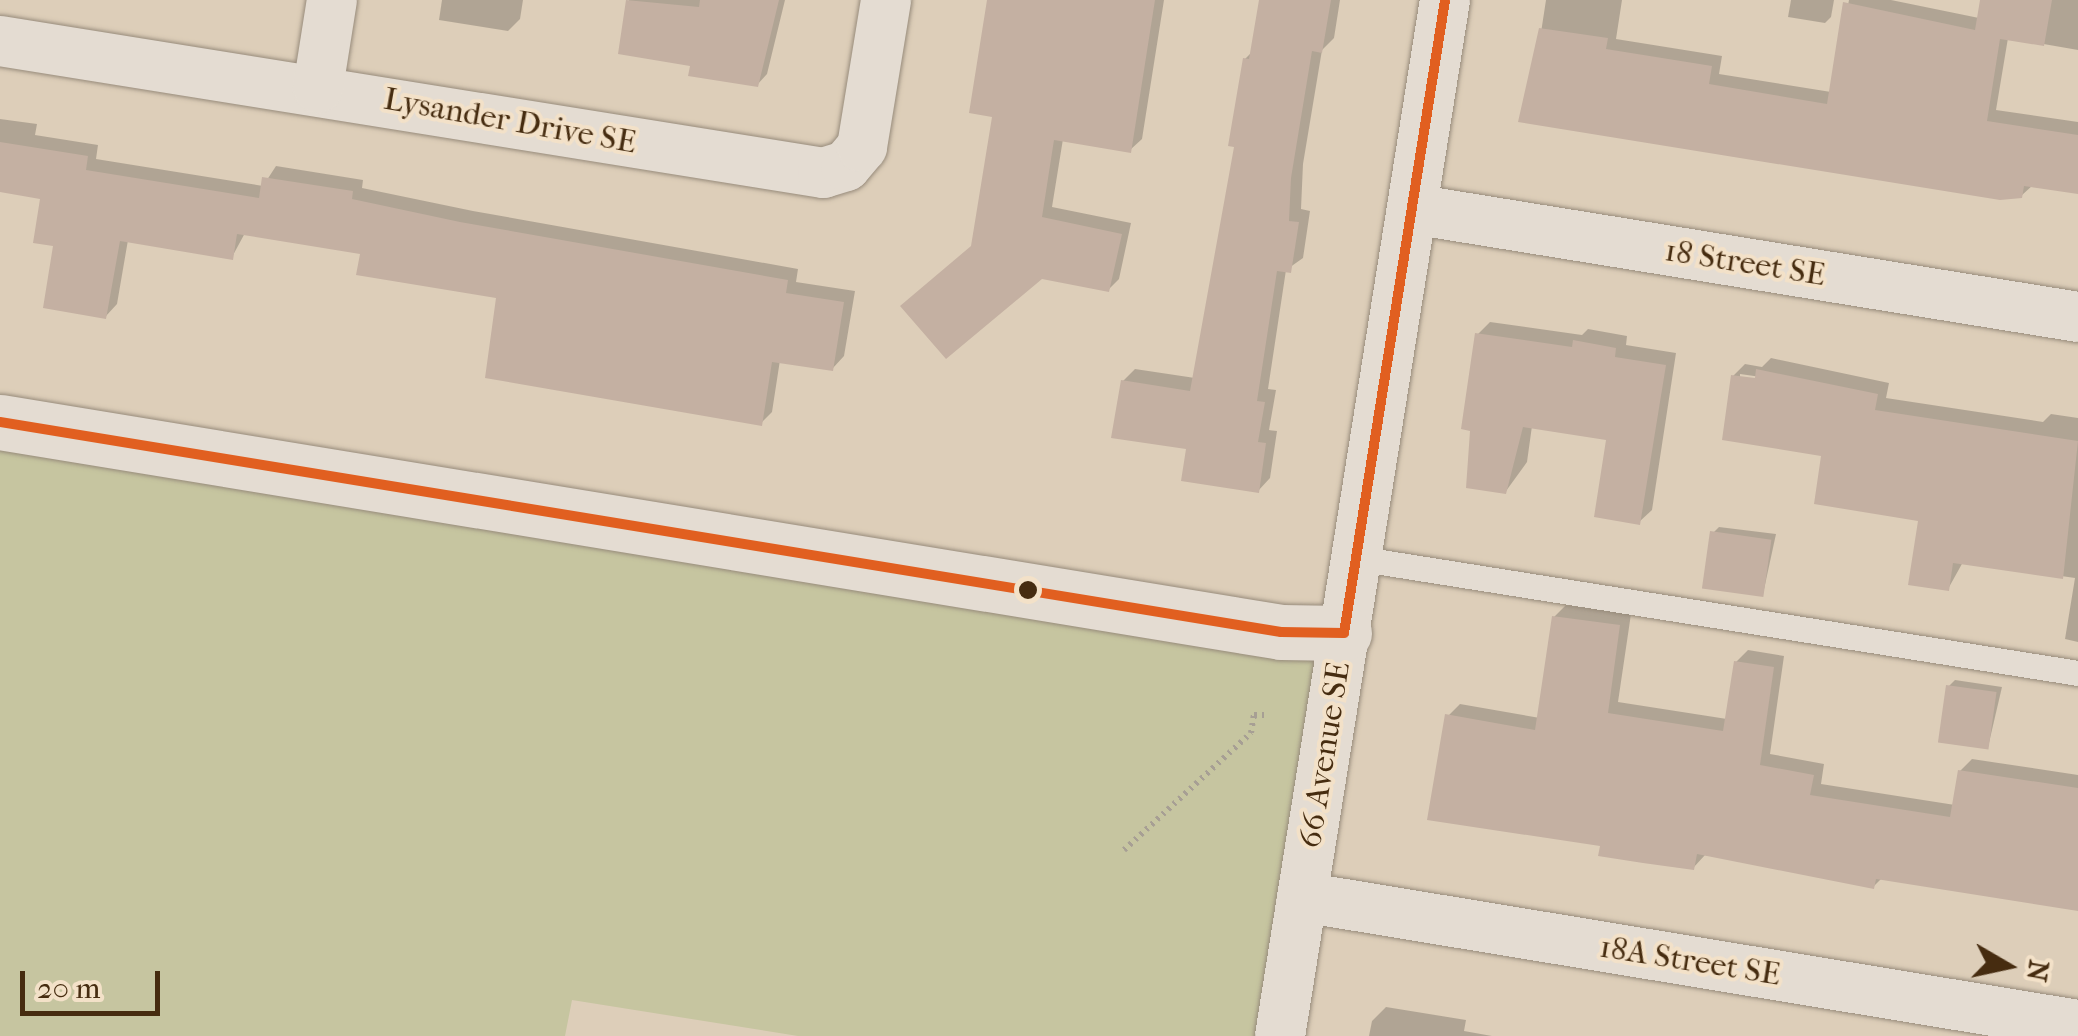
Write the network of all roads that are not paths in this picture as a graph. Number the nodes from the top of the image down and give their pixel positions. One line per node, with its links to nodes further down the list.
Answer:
1 (332, 0): 5 (street)
2 (886, 0): 5 (street, Lysander Drive SE)
3 (1446, 0): 6 (street, 66 Avenue SE)
4 (0, 41): 5 (street, Lysander Drive SE)
5 (318, 88)
6 (1412, 210): 7 (street, 18 Street SE); 9 (street, 66 Avenue SE)
7 (2078, 317)
8 (0, 422): 10 (street)
9 (1356, 558): 10 (street, 66 Avenue SE); 11 (lane)
10 (1344, 633): 12 (street, 66 Avenue SE)
11 (2078, 673)
12 (1302, 897): 13 (street, 18A Street SE); 14 (street, 66 Avenue SE)
13 (2078, 1025)
14 (1280, 1036)

